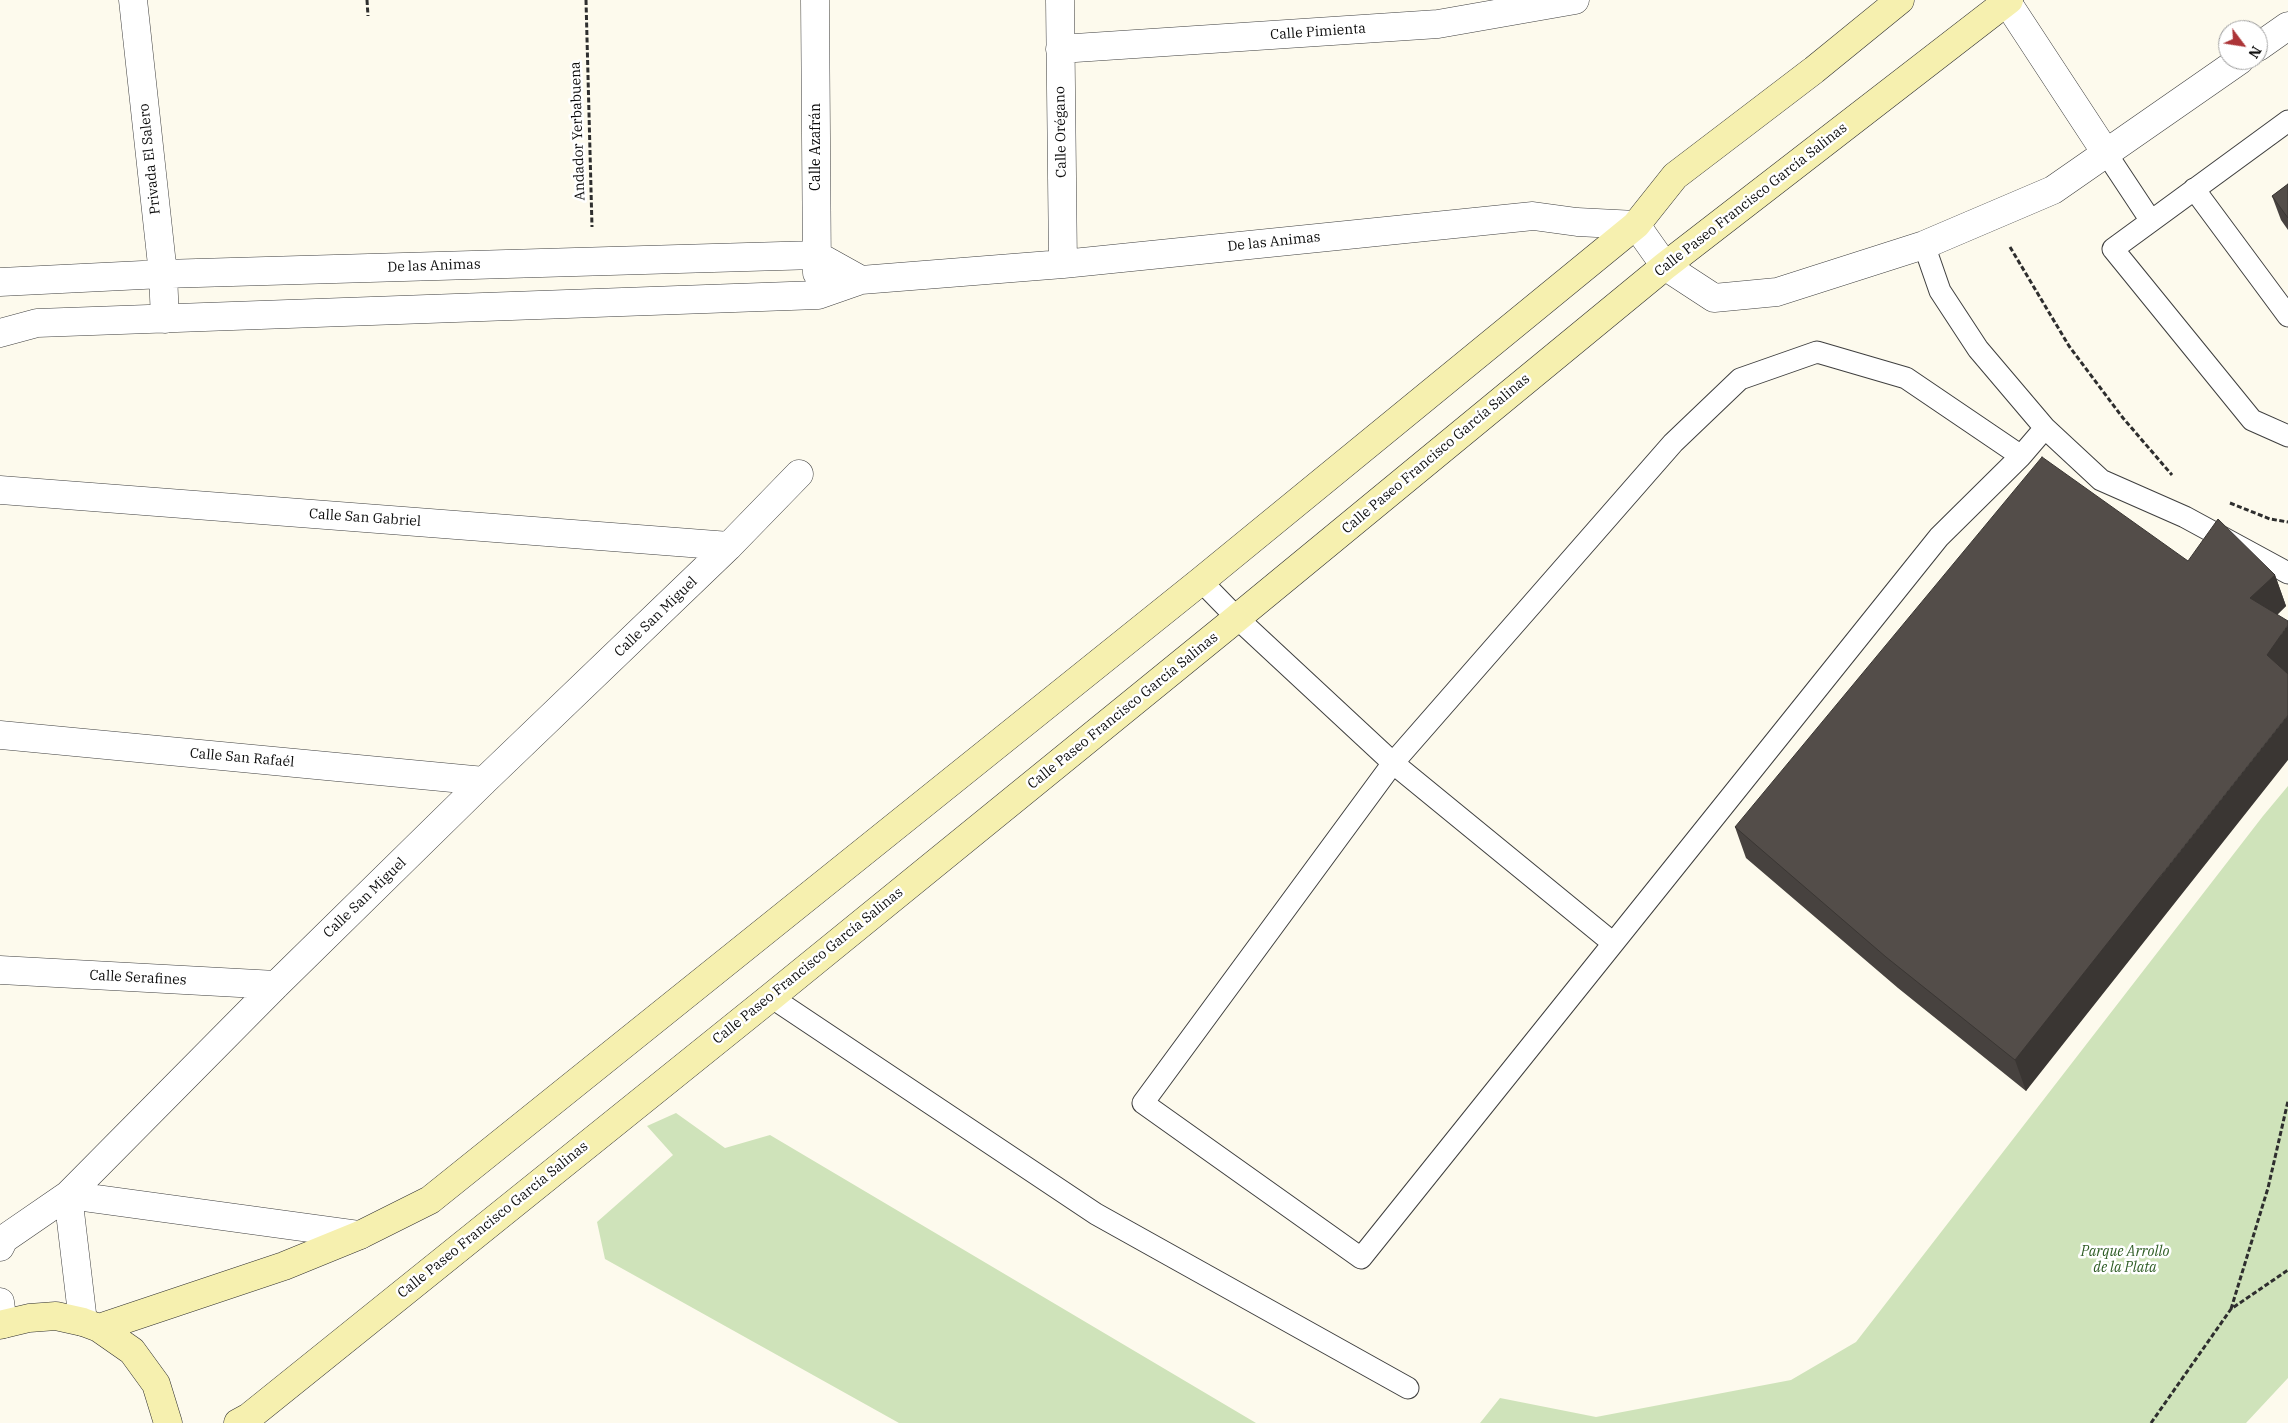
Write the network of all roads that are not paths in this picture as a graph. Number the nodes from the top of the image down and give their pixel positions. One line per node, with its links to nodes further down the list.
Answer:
1 (133, 0): 20 (street, Privada El Salero)
2 (815, 0): 17 (street, Calle Azafrán)
3 (1060, 0): 9 (street, Calle Orégano)
4 (1575, 0): 9 (street, Calle Pimienta)
5 (1900, 0): 15 (main road)
6 (2008, 1): 12 (street); 19 (main road, Calle Paseo Francisco García Salinas)
7 (2288, 26): 8 (street)
8 (2268, 40)
9 (1060, 49): 18 (street, Calle Orégano)
10 (2225, 70): 12 (street)
11 (2288, 121): 13 (lane)
12 (2106, 152): 14 (lane); 16 (street)
13 (2194, 189): 14 (lane); 24 (lane)
14 (2151, 221): 28 (lane)
15 (1636, 225): 18 (street, De las Animas); 19 (street); 34 (main road)
16 (1924, 245): 19 (street); 27 (lane)
17 (816, 256): 20 (street, De las Animas); 21 (street, De las Animas); 23 (street, Calle Azafrán)
18 (1062, 264): 21 (street, De las Animas)
19 (1665, 266): 35 (main road, Calle Paseo Francisco García Salinas)
20 (162, 274): 22 (street, De las Animas); 25 (street, Privada El Salero)
21 (862, 280): 23 (street, De las Animas)
22 (0, 282)
23 (818, 294): 25 (street, De las Animas)
24 (2288, 316)
25 (165, 319): 26 (street, De las Animas)
26 (0, 333)
27 (2045, 428): 29 (lane); 33 (lane)
28 (2288, 436)
29 (2021, 456): 37 (lane); 39 (lane)
30 (799, 474): 32 (street, Calle San Miguel)
31 (0, 490): 32 (street, Calle San Gabriel)
32 (729, 546): 38 (street, Calle San Miguel)
33 (2288, 573)
34 (1201, 581): 35 (lane); 44 (main road)
35 (1237, 618): 37 (lane); 42 (main road, Calle Paseo Francisco García Salinas)
36 (0, 736): 38 (street, Calle San Rafaél)
37 (1393, 763): 39 (lane); 39 (lane)
38 (484, 781): 41 (street, Calle San Miguel)
39 (1613, 943)
40 (0, 970): 41 (street, Calle Serafines)
41 (276, 985): 43 (street, Calle San Miguel)
42 (771, 997): 48 (lane); 49 (main road, Calle Paseo Francisco García Salinas)
43 (68, 1195): 44 (street); 45 (street, Calle San Miguel); 47 (street)
44 (360, 1235): 47 (main road)
45 (0, 1248)
46 (1, 1317): 47 (main road)
47 (91, 1325): 50 (main road)
48 (1408, 1388)
49 (244, 1421)
50 (168, 1423)

